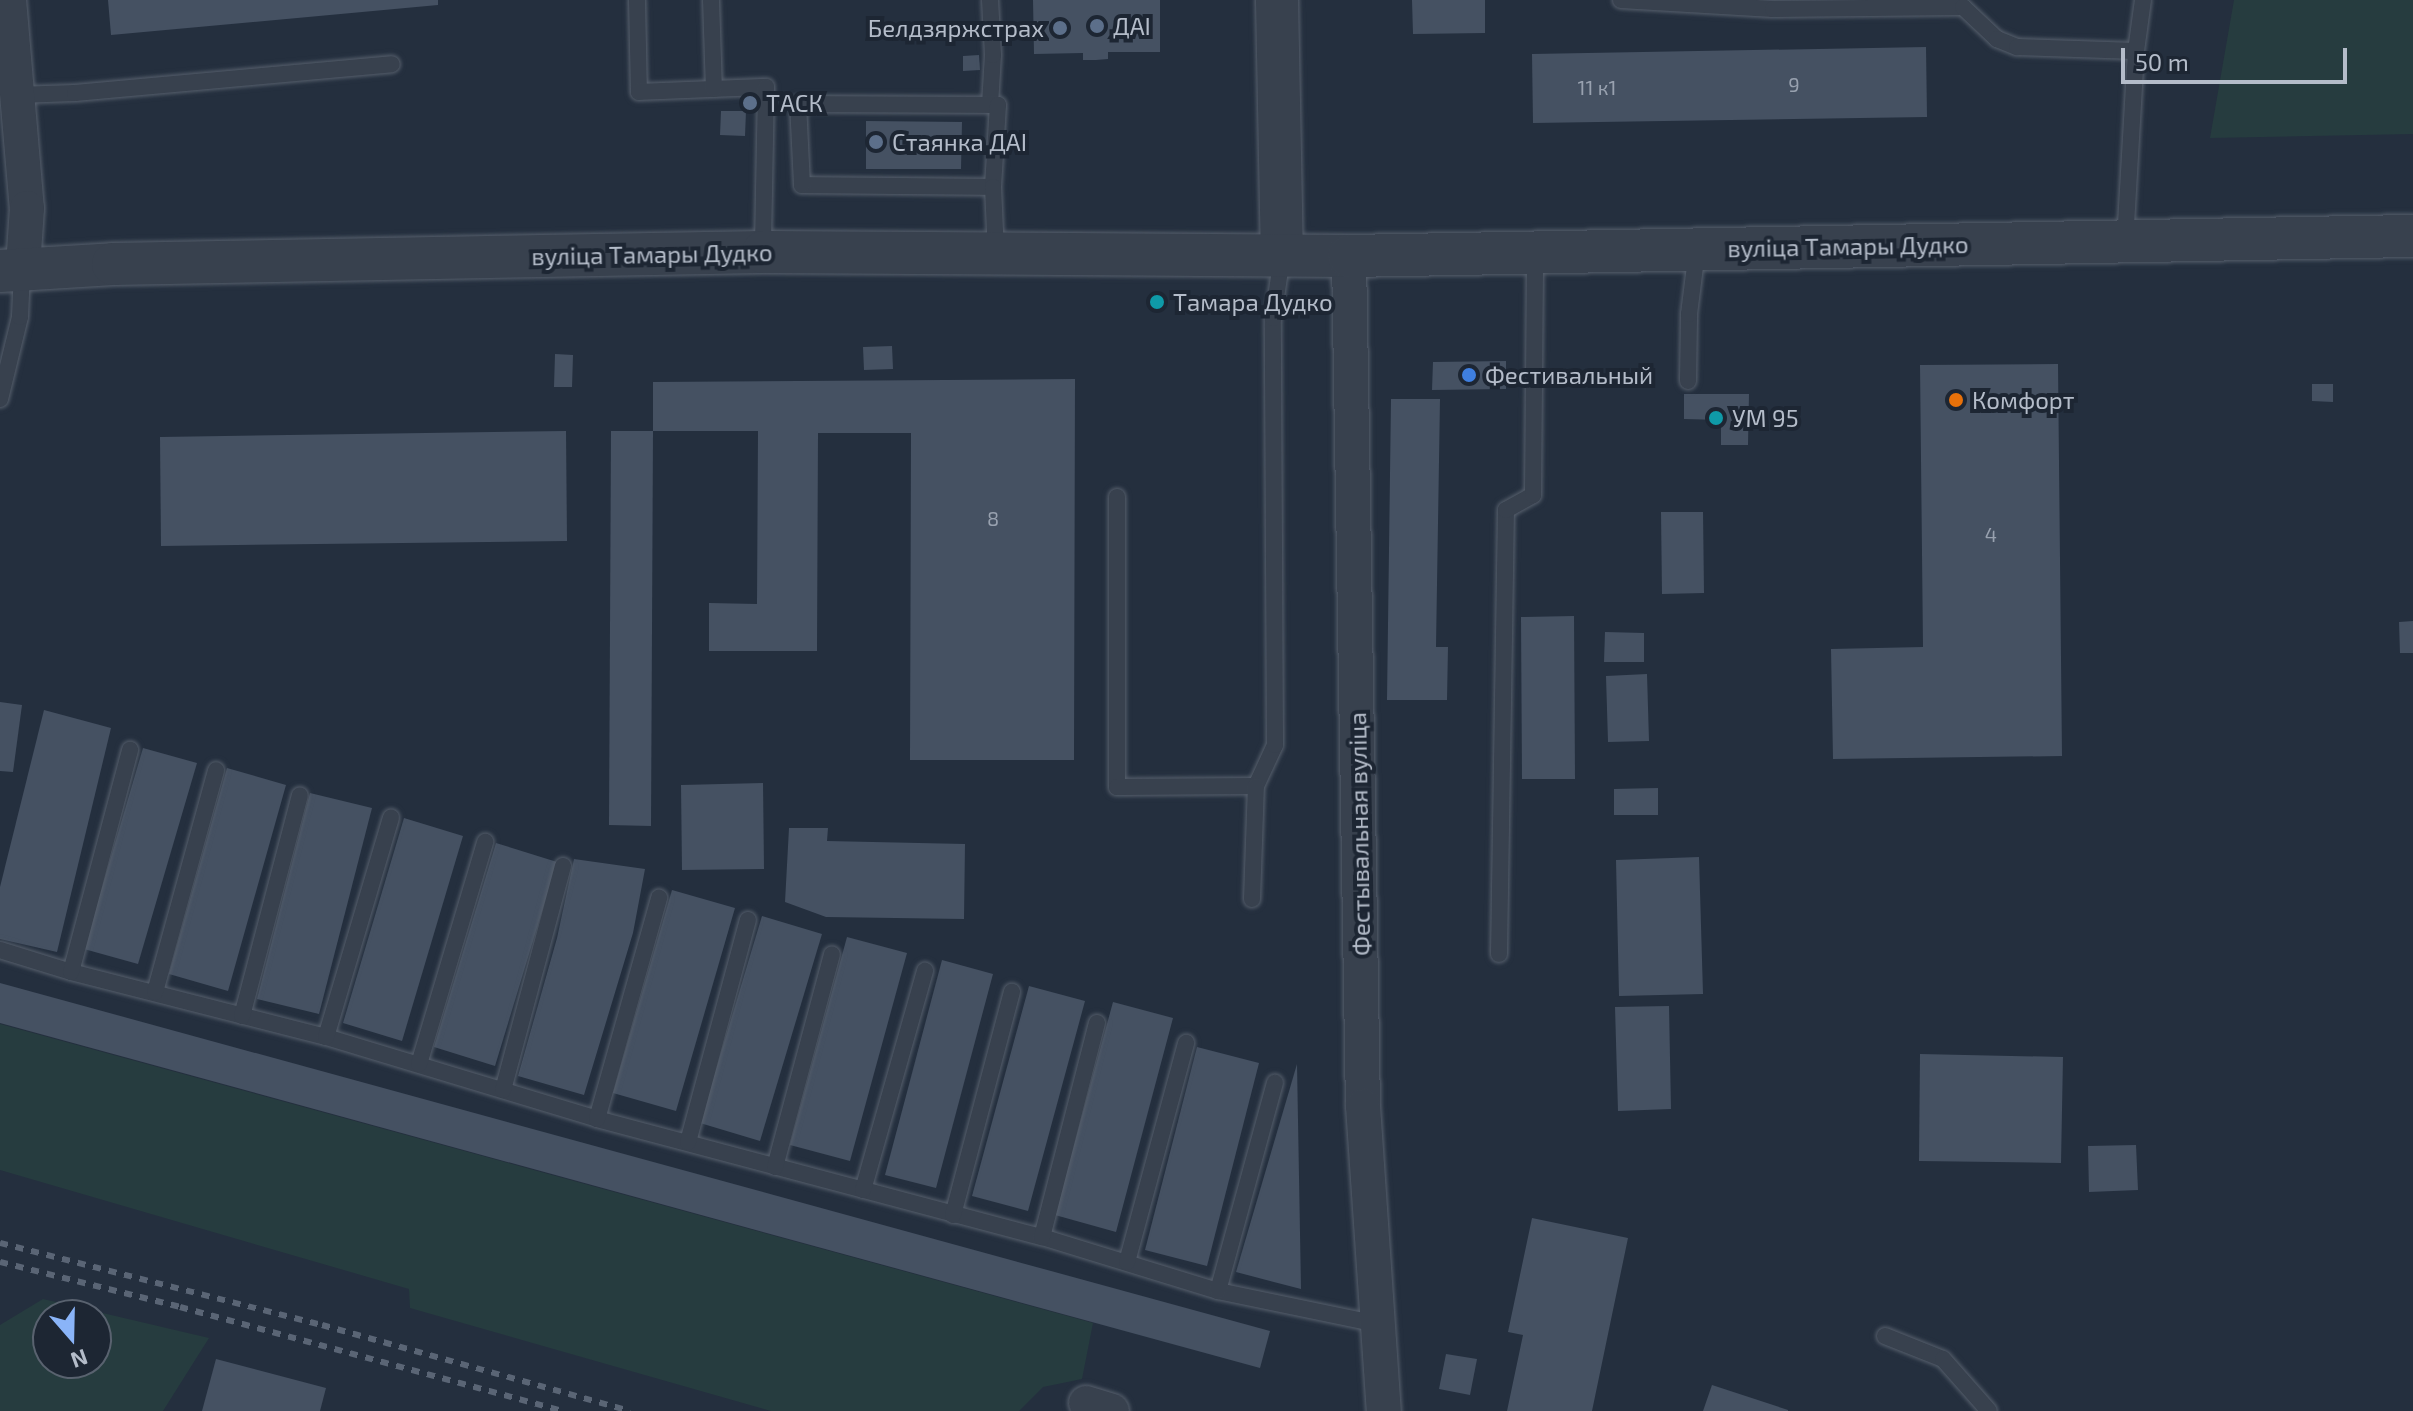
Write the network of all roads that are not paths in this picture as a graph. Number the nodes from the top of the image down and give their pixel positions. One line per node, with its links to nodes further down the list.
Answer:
1 (9, 0): 13 (street)
2 (637, 0): 12 (lane)
3 (711, 0): 12 (lane)
4 (990, 0): 14 (lane)
5 (1277, 0): 21 (street)
6 (1621, 0): 9 (lane)
7 (2143, 0): 10 (lane)
8 (1941, 4): 9 (lane); 10 (lane)
9 (1773, 5)
10 (2136, 51): 17 (lane)
11 (392, 64): 13 (lane)
12 (714, 89): 20 (lane)
13 (17, 95): 24 (street)
14 (990, 105): 15 (lane); 15 (lane)
15 (993, 187): 22 (lane)
16 (2413, 236): 17 (street, вуліца Тамары Дудко)
17 (2125, 243): 18 (street, вуліца Тамары Дудко)
18 (1697, 249): 19 (street, вуліца Тамары Дудко); 25 (lane)
19 (1535, 251): 23 (street, вуліца Тамары Дудко); 40 (lane)
20 (763, 252): 22 (street, вуліца Тамары Дудко); 24 (street, вуліца Тамары Дудко)
21 (1282, 253): 22 (street, вуліца Тамары Дудко); 23 (street, вуліца Тамары Дудко); 30 (lane)
22 (996, 255)
23 (1349, 256): 60 (street, Фестывальная вуліца)
24 (11, 269): 26 (lane)
25 (1688, 381)
26 (0, 399)
27 (1117, 497): 30 (lane)
28 (130, 750): 42 (lane)
29 (216, 770): 43 (lane)
30 (1256, 786): 36 (lane)
31 (300, 795): 45 (lane)
32 (391, 817): 47 (lane)
33 (485, 842): 49 (lane)
34 (563, 866): 51 (lane)
35 (659, 898): 52 (lane)
36 (1252, 899)
37 (748, 920): 53 (lane)
38 (0, 950): 42 (lane)
39 (832, 954): 54 (lane)
40 (1499, 954)
41 (925, 971): 55 (lane)
42 (71, 972): 43 (lane)
43 (155, 992): 45 (lane)
44 (1012, 992): 56 (lane)
45 (242, 1016): 47 (lane)
46 (1097, 1023): 57 (lane)
47 (326, 1037): 49 (lane)
48 (1186, 1043): 58 (lane)
49 (419, 1064): 51 (lane)
50 (1275, 1083): 59 (lane)
51 (503, 1090): 52 (lane)
52 (597, 1119): 53 (lane)
53 (688, 1142): 54 (lane)
54 (775, 1167): 55 (lane)
55 (863, 1190): 56 (lane)
56 (953, 1215): 57 (lane)
57 (1042, 1237): 58 (lane)
58 (1127, 1262): 59 (lane)
59 (1218, 1291): 60 (lane)
60 (1378, 1324): 62 (street, Фестывальная вуліца)
61 (1885, 1336): 63 (lane)
62 (1384, 1411)
63 (1989, 1411)

